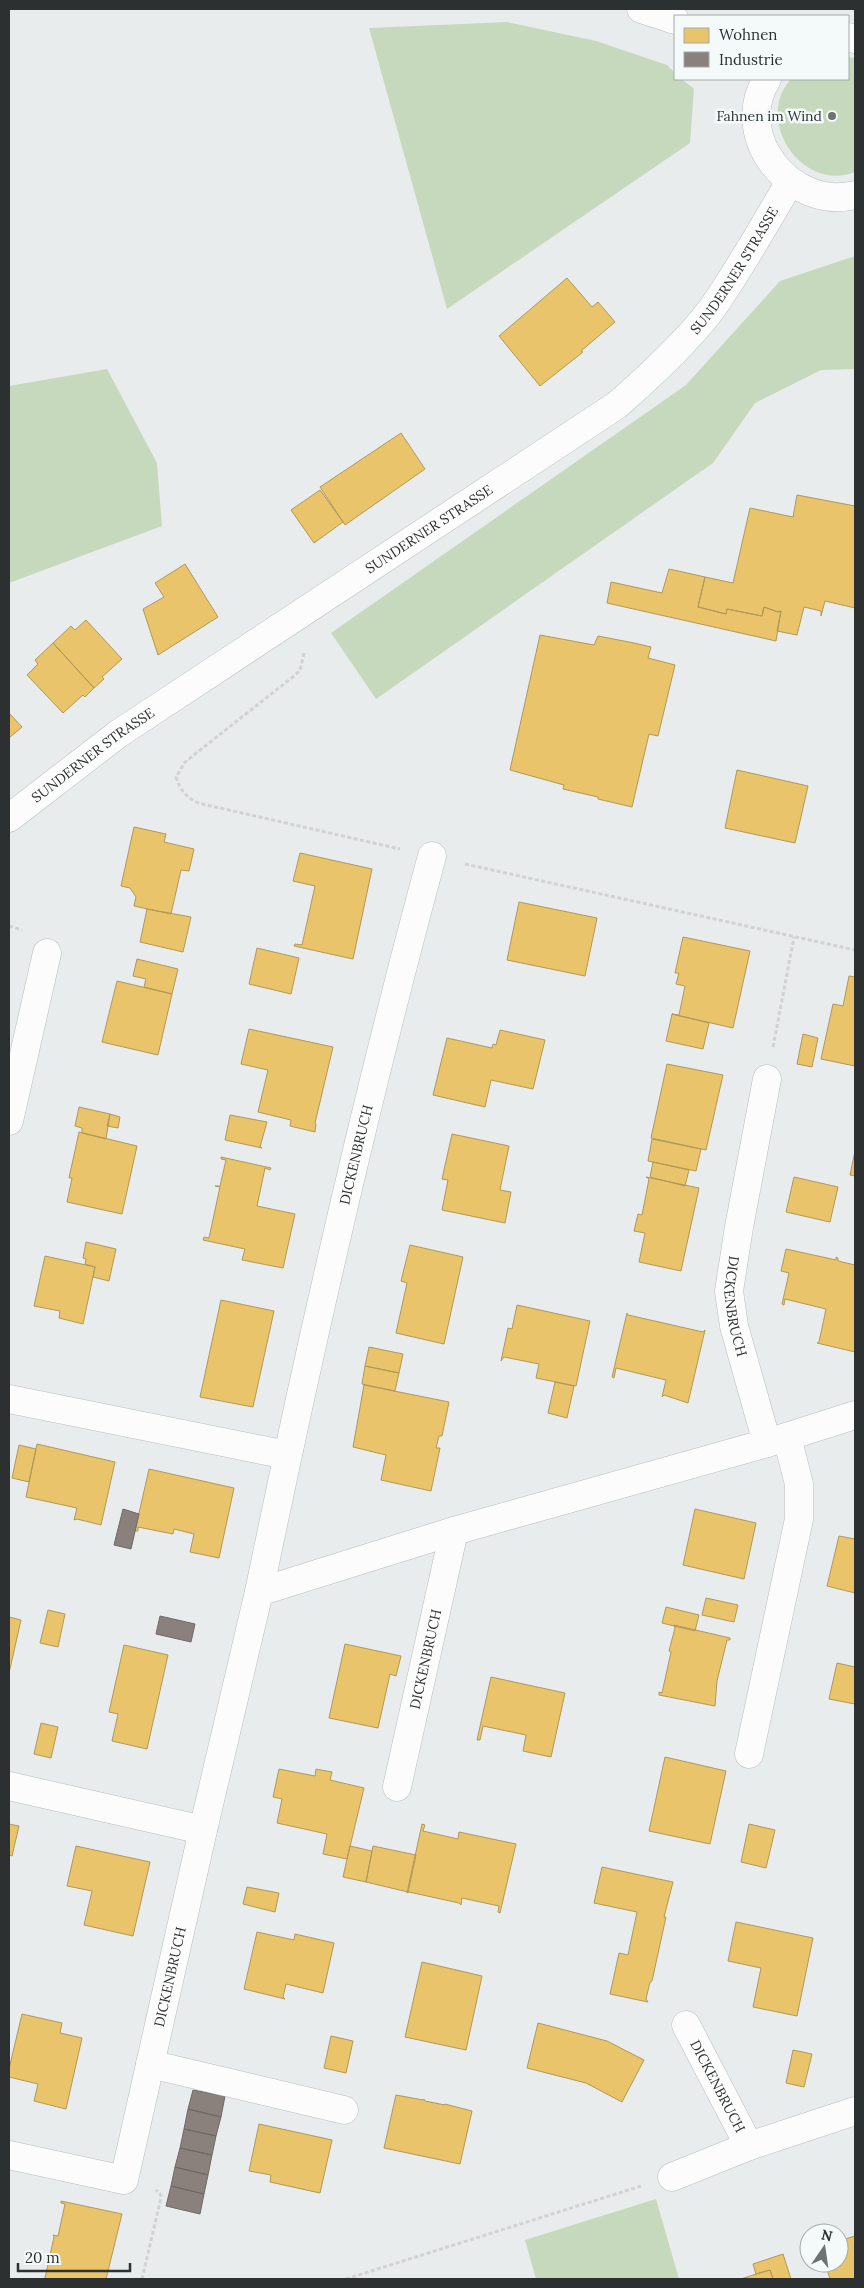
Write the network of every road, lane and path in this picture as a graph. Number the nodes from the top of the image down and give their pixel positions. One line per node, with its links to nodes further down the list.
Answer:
1 (641, 9): 2 (street)
2 (674, 20)
3 (767, 80): 4 (street)
4 (790, 182): 5 (street); 6 (street, SUNDERNER STRASSE)
5 (855, 195)
6 (9, 818)
7 (432, 856): 15 (street, DICKENBRUCH)
8 (794, 937): 10 (path)
9 (47, 953): 11 (street)
10 (767, 1079): 14 (street, DICKENBRUCH)
11 (9, 1121)
12 (9, 1399): 15 (street)
13 (855, 1415): 14 (street)
14 (777, 1440): 16 (street); 18 (street, DICKENBRUCH)
15 (287, 1455): 17 (street, DICKENBRUCH)
16 (454, 1531): 17 (street); 20 (street, DICKENBRUCH)
17 (259, 1592): 21 (street, DICKENBRUCH)
18 (749, 1754)
19 (9, 1786): 21 (street)
20 (397, 1787)
21 (203, 1830): 23 (street, DICKENBRUCH)
22 (686, 2025): 26 (street, DICKENBRUCH)
23 (150, 2064): 24 (street); 27 (street, DICKENBRUCH)
24 (344, 2110)
25 (855, 2111): 26 (street, DICKENBRUCH)
26 (749, 2146): 28 (street, DICKENBRUCH)
27 (9, 2155)
28 (672, 2176): 31 (path)
29 (160, 2202): 30 (path)
30 (142, 2279)
31 (346, 2279)

